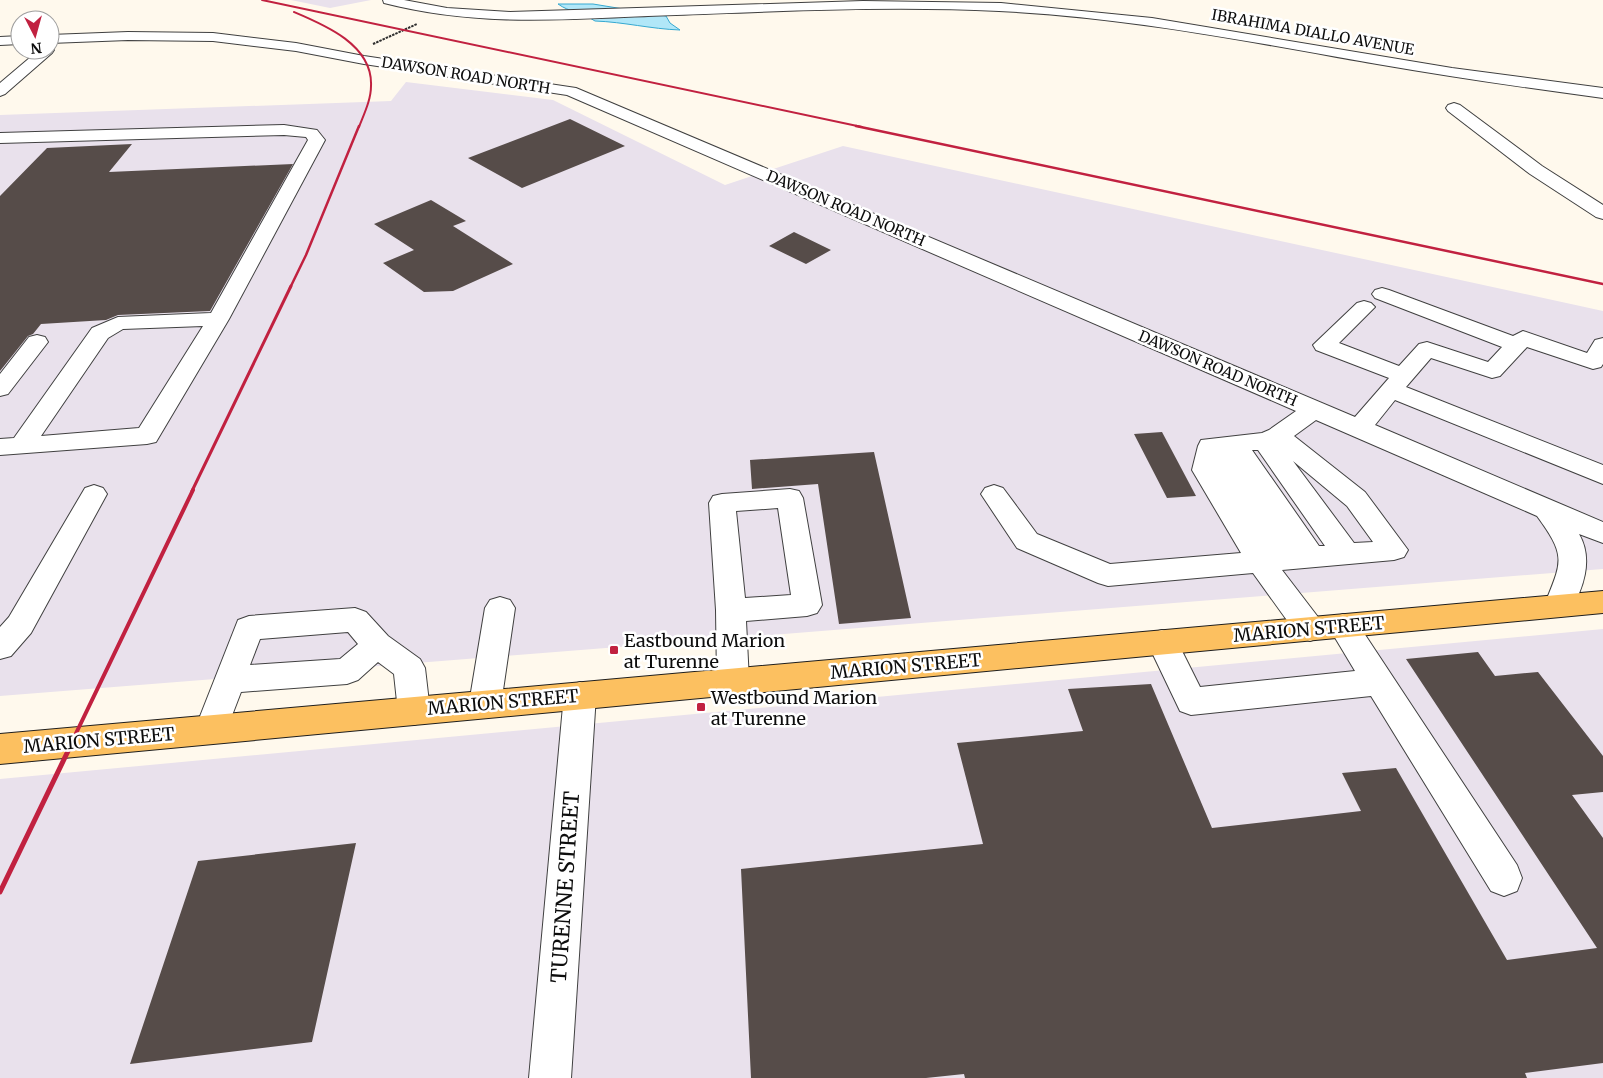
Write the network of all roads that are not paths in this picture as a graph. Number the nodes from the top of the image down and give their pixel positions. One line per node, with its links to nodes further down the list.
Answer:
1 (389, 0): 5 (street, IBRAHIMA DIALLO AVENUE)
2 (60, 43): 7 (street, DAWSON ROAD NORTH)
3 (34, 60): 4 (street)
4 (0, 91)
5 (1603, 93)
6 (1454, 108): 12 (street)
7 (656, 126): 9 (street, DAWSON ROAD NORTH); 10 (street)
8 (0, 138): 13 (street)
9 (701, 146): 11 (street); 19 (street, DAWSON ROAD NORTH)
10 (661, 147)
11 (677, 155)
12 (1603, 213)
13 (218, 319): 22 (street); 22 (street)
14 (37, 342): 18 (street)
15 (1516, 345): 16 (street); 17 (street); 17 (street)
16 (1603, 345)
17 (1397, 383): 20 (street); 23 (street)
18 (0, 389)
19 (1314, 409): 20 (street, DAWSON ROAD NORTH); 21 (street)
20 (1359, 428): 26 (street, DAWSON ROAD NORTH)
21 (1271, 438): 28 (street); 28 (street); 29 (street)
22 (11, 446)
23 (1603, 475)
24 (94, 494): 38 (street)
25 (994, 494): 29 (street)
26 (1546, 508): 27 (street, DAWSON ROAD NORTH); 31 (street)
27 (1603, 533)
28 (1347, 554): 29 (street)
29 (1286, 560): 35 (street)
30 (1603, 602): 31 (main road, MARION STREET)
31 (1559, 606): 34 (main road, MARION STREET)
32 (500, 608): 43 (street)
33 (730, 610): 33 (street); 40 (street)
34 (1343, 626): 35 (main road, MARION STREET); 41 (street)
35 (1310, 629): 36 (main road, MARION STREET)
36 (1162, 642): 40 (main road, MARION STREET); 41 (street)
37 (377, 644): 39 (street); 39 (street); 44 (street)
38 (0, 647)
39 (230, 680): 45 (street)
40 (732, 681): 42 (main road, MARION STREET)
41 (1379, 682): 47 (street)
42 (580, 695): 43 (main road, MARION STREET); 48 (street, TURENNE STREET)
43 (485, 704): 44 (main road, MARION STREET)
44 (414, 711): 45 (main road, MARION STREET)
45 (212, 729): 46 (main road, MARION STREET)
46 (0, 748)
47 (1504, 878)
48 (550, 1078)

